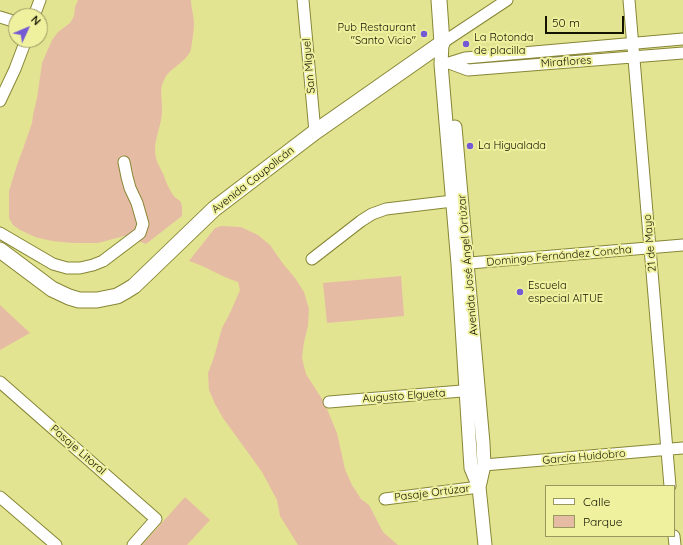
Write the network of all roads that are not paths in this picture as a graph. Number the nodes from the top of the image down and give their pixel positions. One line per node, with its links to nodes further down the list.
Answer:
1 (303, 0): 13 (street, San Miguel)
2 (439, 0): 6 (main road, Avenida José Ángel Ortúzar)
3 (507, 0): 6 (street, Avenida Caupolicán)
4 (628, 0): 7 (street, 21 de Mayo)
5 (683, 39): 7 (street, Miraflores)
6 (442, 43): 11 (street, Avenida José Ángel Ortúzar); 13 (main road, Avenida Caupolicán)
7 (632, 43): 10 (street, 21 de Mayo); 11 (street, Miraflores)
8 (23, 48): 12 (street)
9 (683, 53): 10 (street, Miraflores)
10 (634, 58): 11 (street, Miraflores); 18 (street, 21 de Mayo)
11 (445, 64): 15 (street, Avenida José Ángel Ortúzar)
12 (0, 101)
13 (315, 132): 19 (main road, Avenida Caupolicán)
14 (124, 162): 16 (street)
15 (457, 200): 20 (street); 21 (street, Avenida José Ángel Ortúzar)
16 (0, 233)
17 (683, 246): 18 (street, Domingo Fernández Concha)
18 (650, 248): 21 (street, Domingo Fernández Concha); 26 (street, 21 de Mayo)
19 (0, 250)
20 (312, 259)
21 (463, 264): 23 (street, Avenida José Ángel Ortúzar)
22 (0, 382): 33 (street, Pasaje Litoral)
23 (473, 390): 24 (street, Augusto Elgueta); 27 (street, Avenida José Ángel Ortúzar); 29 (street, Avenida José Ángel Ortúzar)
24 (329, 402)
25 (683, 448): 26 (street, García Huidobro)
26 (667, 449): 27 (street, García Huidobro); 28 (street, 21 de Mayo)
27 (484, 466): 29 (street, Avenida José Ángel Ortúzar)
28 (670, 485)
29 (479, 488): 31 (street, Pasaje Ortúzar); 34 (street, Avenida José Ángel Ortúzar)
30 (0, 497): 32 (street)
31 (385, 499)
32 (56, 545)
33 (133, 545)
34 (485, 545)

